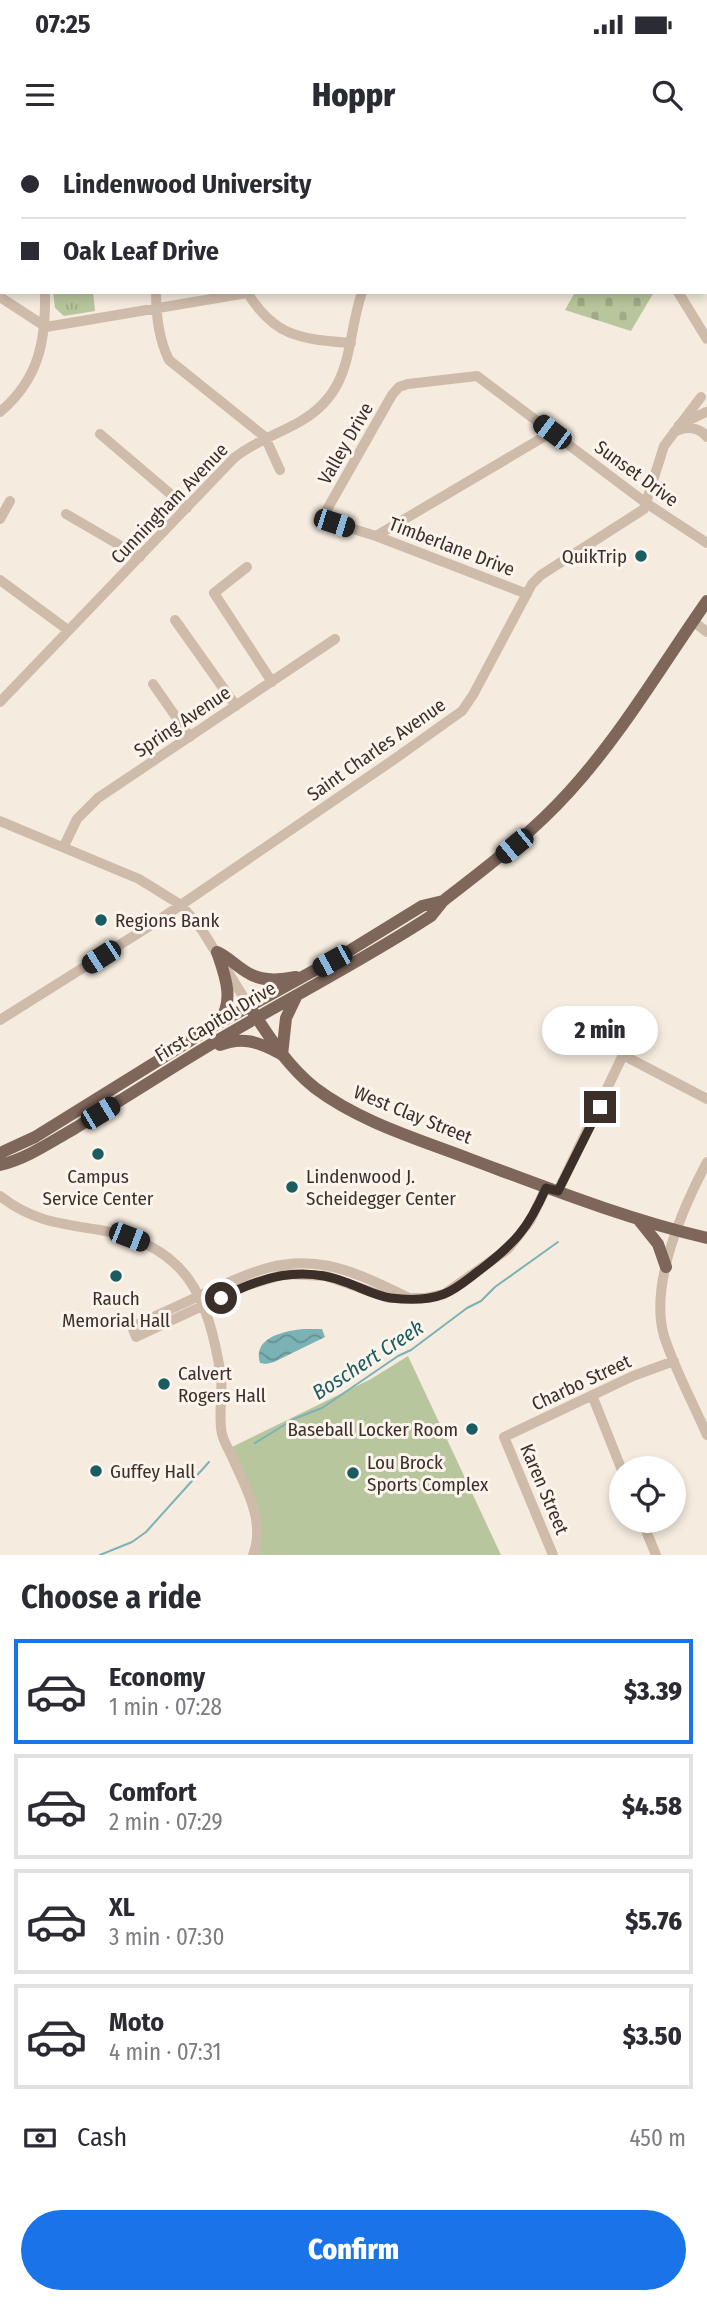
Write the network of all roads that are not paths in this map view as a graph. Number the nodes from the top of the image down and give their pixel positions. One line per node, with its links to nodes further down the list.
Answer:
1 (45, 294): 9 (street)
2 (156, 294): 8 (street)
3 (242, 294): 8 (street)
4 (248, 294): 11 (street)
5 (362, 294): 11 (street, Cunningham Avenue)
6 (679, 294): 10 (street)
7 (0, 297): 9 (street)
8 (156, 310): 9 (street); 23 (street)
9 (46, 327): 16 (street)
10 (707, 339)
11 (351, 343): 23 (street, Cunningham Avenue)
12 (707, 386): 15 (street)
13 (399, 387): 20 (street, Sunset Drive); 29 (street, Valley Drive)
14 (0, 396): 16 (street)
15 (701, 397): 18 (street); 19 (street)
16 (11, 403): 17 (street)
17 (0, 412)
18 (707, 413): 19 (street)
19 (676, 428): 22 (street); 26 (street)
20 (552, 432): 26 (street, Sunset Drive); 31 (street)
21 (100, 434): 27 (street)
22 (707, 437)
23 (265, 438): 24 (street); 27 (street, Cunningham Avenue)
24 (280, 470)
25 (10, 501): 30 (street)
26 (646, 503): 32 (street, Sunset Drive); 36 (street, Saint Charles Avenue)
27 (187, 508): 33 (street, Cunningham Avenue)
28 (66, 514): 33 (street)
29 (325, 517): 31 (street, Timberlane Drive)
30 (0, 519)
31 (376, 536): 36 (street, Timberlane Drive)
32 (707, 543)
33 (140, 557): 40 (street, Cunningham Avenue)
34 (247, 567): 43 (street)
35 (0, 580): 40 (street)
36 (527, 594): 51 (street, Saint Charles Avenue)
37 (707, 601): 39 (main road, First Capitol Drive)
38 (175, 620): 46 (street)
39 (692, 621): 41 (street); 50 (main road, First Capitol Drive)
40 (68, 630): 45 (street, Cunningham Avenue)
41 (707, 632)
42 (335, 639): 43 (street, Spring Avenue)
43 (272, 682): 46 (street, Spring Avenue)
44 (153, 684): 47 (street)
45 (0, 702)
46 (236, 706): 47 (street, Spring Avenue)
47 (190, 737): 49 (street, Spring Avenue)
48 (0, 821): 49 (street, West Clay Street)
49 (64, 846): 51 (street, West Clay Street)
50 (443, 901): 53 (main road, First Capitol Drive); 54 (main road, First Capitol Drive)
51 (181, 905): 52 (street, West Clay Street); 57 (street, Saint Charles Avenue)
52 (217, 952): 53 (main road); 55 (street, West Clay Street); 58 (main road)
53 (306, 975): 55 (main road, First Capitol Drive)
54 (297, 995): 56 (main road, First Capitol Drive); 59 (main road)
55 (249, 1006): 56 (main road, West Clay Street); 58 (main road, First Capitol Drive)
56 (256, 1017): 59 (main road, West Clay Street); 60 (main road, First Capitol Drive)
57 (0, 1020)
58 (217, 1024): 62 (main road, First Capitol Drive)
59 (282, 1055): 60 (main road); 65 (main road, West Clay Street)
60 (190, 1056): 64 (main road, First Capitol Drive)
61 (707, 1099): 65 (street)
62 (0, 1153)
63 (707, 1162): 68 (street)
64 (0, 1165)
65 (552, 1189): 67 (main road, West Clay Street); 71 (street)
66 (0, 1196): 71 (street)
67 (638, 1219): 68 (main road, West Clay Street); 70 (main road)
68 (674, 1230): 69 (main road, West Clay Street); 70 (street)
69 (707, 1238)
70 (666, 1267): 73 (street)
71 (201, 1301): 72 (street); 79 (street)
72 (134, 1332)
73 (674, 1361): 74 (street, Charbo Street); 75 (street)
74 (592, 1395): 76 (street, Charbo Street); 77 (street)
75 (707, 1435)
76 (504, 1437): 80 (street, Karen Street)
77 (616, 1456)
78 (647, 1533): 81 (street)
79 (253, 1555)
80 (553, 1555)
81 (656, 1555)

